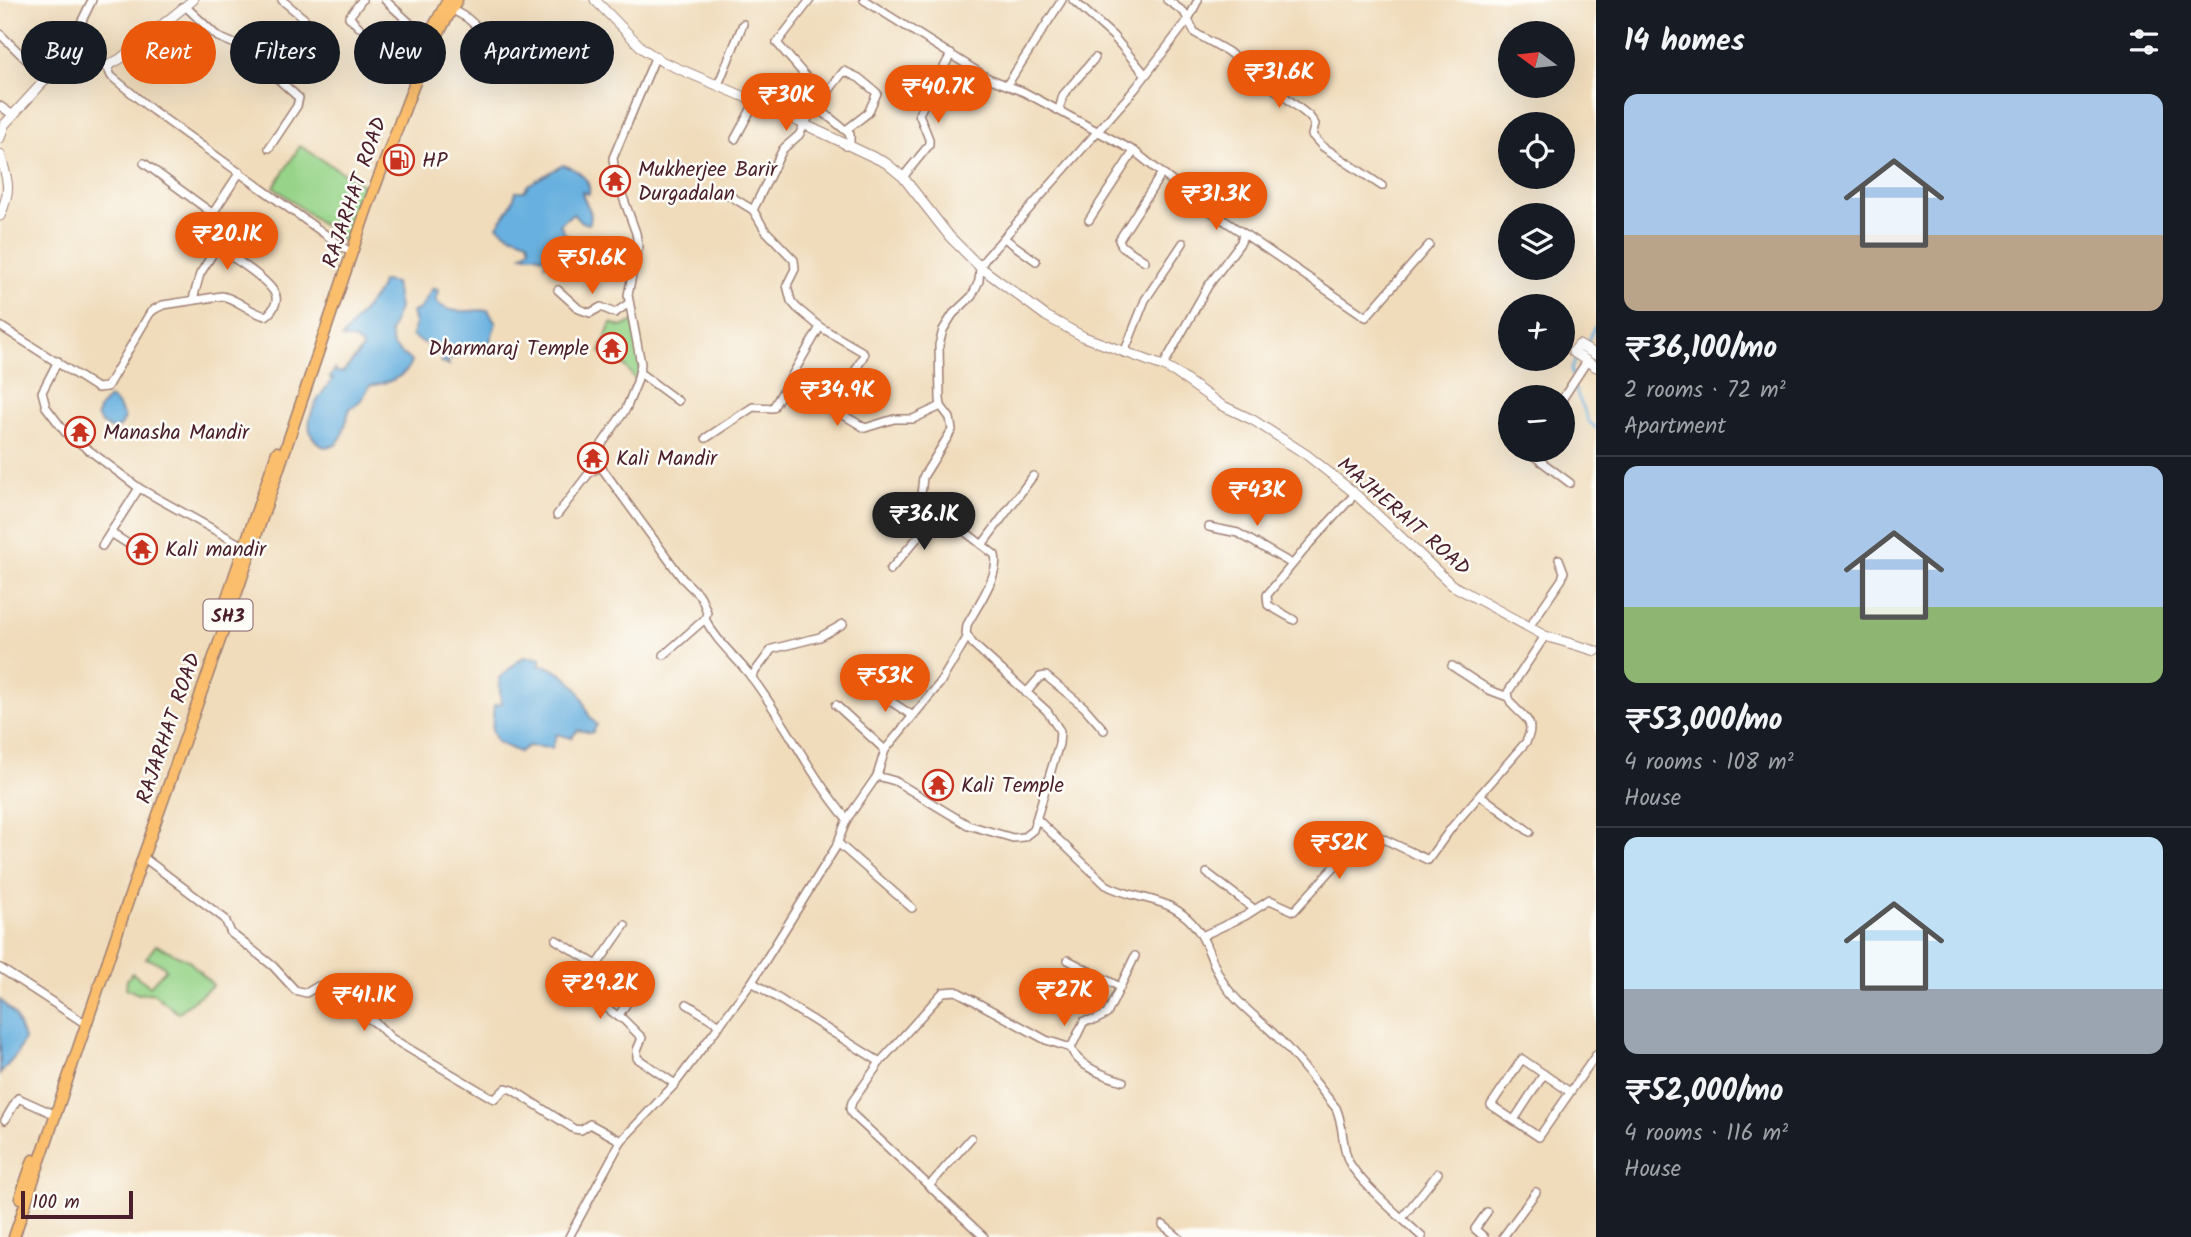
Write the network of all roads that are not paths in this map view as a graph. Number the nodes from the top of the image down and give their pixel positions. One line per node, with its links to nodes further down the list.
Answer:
1 (92, 0): 15 (street)
2 (282, 0): 16 (street)
3 (362, 0): 20 (street)
4 (385, 0): 17 (street)
5 (595, 0): 25 (street, MAJHERAIT ROAD)
6 (810, 0): 37 (street)
7 (864, 0): 23 (street)
8 (1062, 0): 32 (street)
9 (1073, 0): 28 (street)
10 (1167, 0): 14 (street)
11 (1198, 0): 14 (street)
12 (189, 3): 27 (street); 43 (street)
13 (452, 3): 18 (main road, RAJARHAT ROAD / SH3); 19 (street); 121 (main road, RAJARHAT ROAD / SH3)
14 (1188, 20): 28 (street); 50 (street)
15 (81, 21)
16 (306, 21)
17 (408, 21)
18 (439, 21)
19 (472, 21)
20 (354, 22)
21 (743, 24): 31 (street)
22 (0, 34): 24 (street)
23 (951, 54): 32 (street); 49 (street)
24 (21, 55)
25 (655, 58): 31 (street, MAJHERAIT ROAD); 67 (street)
26 (1095, 58): 35 (street)
27 (107, 66): 47 (street)
28 (1145, 74): 39 (street)
29 (40, 84): 36 (street)
30 (407, 84): 61 (main road, RAJARHAT ROAD / SH3)
31 (718, 85): 33 (street, MAJHERAIT ROAD)
32 (1007, 85): 35 (street)
33 (755, 102): 37 (street, MAJHERAIT ROAD); 41 (street)
34 (0, 106): 36 (street)
35 (1059, 110): 39 (street)
36 (13, 115): 40 (street)
37 (805, 125): 42 (street, MAJHERAIT ROAD); 52 (street)
38 (846, 130): 38 (street); 42 (street)
39 (1098, 131): 44 (street); 57 (street)
40 (0, 138)
41 (735, 139)
42 (846, 146): 49 (street, MAJHERAIT ROAD)
43 (268, 148)
44 (1134, 151): 48 (street); 55 (street)
45 (0, 154): 54 (street)
46 (144, 163): 53 (street)
47 (240, 172): 53 (street); 61 (street)
48 (1162, 173): 56 (street); 63 (street)
49 (903, 177): 64 (street, MAJHERAIT ROAD)
50 (1382, 186)
51 (722, 191): 52 (street)
52 (753, 210): 69 (street)
53 (213, 214): 60 (street)
54 (0, 216)
55 (1089, 220)
56 (1243, 233): 59 (street); 74 (street)
57 (1004, 238): 62 (street); 64 (street)
58 (1183, 243): 70 (street)
59 (1429, 245)
60 (215, 250): 66 (street); 66 (street)
61 (347, 250): 93 (main road, RAJARHAT ROAD / SH3)
62 (1035, 261)
63 (1145, 261)
64 (980, 267): 70 (street, MAJHERAIT ROAD); 79 (street)
65 (558, 290): 67 (street)
66 (193, 299): 72 (street)
67 (629, 303): 76 (street)
68 (0, 326): 72 (street)
69 (820, 327): 79 (street); 80 (street)
70 (1124, 353): 74 (street, MAJHERAIT ROAD)
71 (1596, 355): 73 (street)
72 (58, 361): 85 (street)
73 (1587, 361): 75 (street); 77 (street)
74 (1163, 366): 86 (street, MAJHERAIT ROAD)
75 (1596, 367)
76 (640, 373): 78 (street); 82 (street)
77 (1572, 385)
78 (678, 401)
79 (941, 405): 88 (street)
80 (706, 438)
81 (1541, 462): 84 (street)
82 (601, 467): 87 (street); 98 (street)
83 (1033, 476): 91 (street)
84 (1570, 483)
85 (139, 488): 90 (street); 93 (street)
86 (1355, 494): 96 (street); 101 (street, MAJHERAIT ROAD)
87 (557, 514)
88 (947, 518): 91 (street); 97 (street)
89 (1209, 527): 96 (street)
90 (111, 533): 92 (street); 94 (street)
91 (982, 545): 102 (street)
92 (102, 546)
93 (244, 547): 137 (main road, RAJARHAT ROAD / SH3)
94 (144, 554)
95 (1559, 559): 101 (street)
96 (1292, 564): 99 (street)
97 (890, 569)
98 (705, 619): 105 (street); 107 (street)
99 (1294, 620)
100 (843, 624): 107 (street)
101 (1529, 627): 103 (street, MAJHERAIT ROAD)
102 (968, 636): 109 (street); 112 (street)
103 (1545, 636): 104 (street, MAJHERAIT ROAD); 110 (street)
104 (1596, 651)
105 (664, 655)
106 (1452, 666): 110 (street)
107 (751, 677): 117 (street)
108 (872, 690): 112 (street)
109 (1026, 693): 113 (street); 118 (street)
110 (1508, 697): 116 (street)
111 (836, 705): 114 (street)
112 (913, 716): 114 (street)
113 (1104, 730)
114 (885, 750): 115 (street)
115 (877, 776): 117 (street); 118 (street)
116 (1480, 796): 119 (street); 124 (street)
117 (847, 818): 120 (street)
118 (1037, 819): 126 (street)
119 (1530, 832)
120 (838, 843): 123 (street); 132 (street)
121 (143, 857): 137 (main road, RAJARHAT ROAD / SH3); 150 (street)
122 (1207, 873): 124 (street)
123 (912, 908)
124 (1254, 909): 126 (street)
125 (625, 925): 130 (street)
126 (1202, 936): 155 (street)
127 (556, 940): 130 (street)
128 (1135, 956): 133 (street)
129 (1068, 960): 133 (street)
130 (597, 965): 136 (street)
131 (0, 968): 137 (street)
132 (752, 982): 138 (street); 141 (street)
133 (1120, 987): 139 (street)
134 (595, 999): 136 (street)
135 (687, 1004): 138 (street)
136 (620, 1018): 144 (street)
137 (84, 1022): 146 (main road, RAJARHAT ROAD / SH3)
138 (720, 1025): 144 (street)
139 (1071, 1048): 141 (street); 143 (street)
140 (1596, 1055): 145 (street)
141 (880, 1062): 152 (street)
142 (1544, 1074): 145 (street); 148 (street); 148 (street)
143 (1123, 1080)
144 (675, 1084): 150 (street)
145 (1570, 1092): 148 (street)
146 (53, 1113): 147 (street); 158 (main road, RAJARHAT ROAD / SH3); 159 (main road, RAJARHAT ROAD / SH3)
147 (5, 1120)
148 (1514, 1121)
149 (971, 1138): 152 (street)
150 (621, 1141): 160 (street)
151 (1438, 1173): 155 (street)
152 (929, 1186): 161 (street)
153 (1536, 1192): 164 (street)
154 (1487, 1212): 163 (street)
155 (1402, 1218): 157 (street)
156 (1163, 1225): 162 (street)
157 (1418, 1236)
158 (6, 1237)
159 (14, 1237)
160 (569, 1237)
161 (984, 1237)
162 (1178, 1237)
163 (1484, 1237)
164 (1503, 1237)

